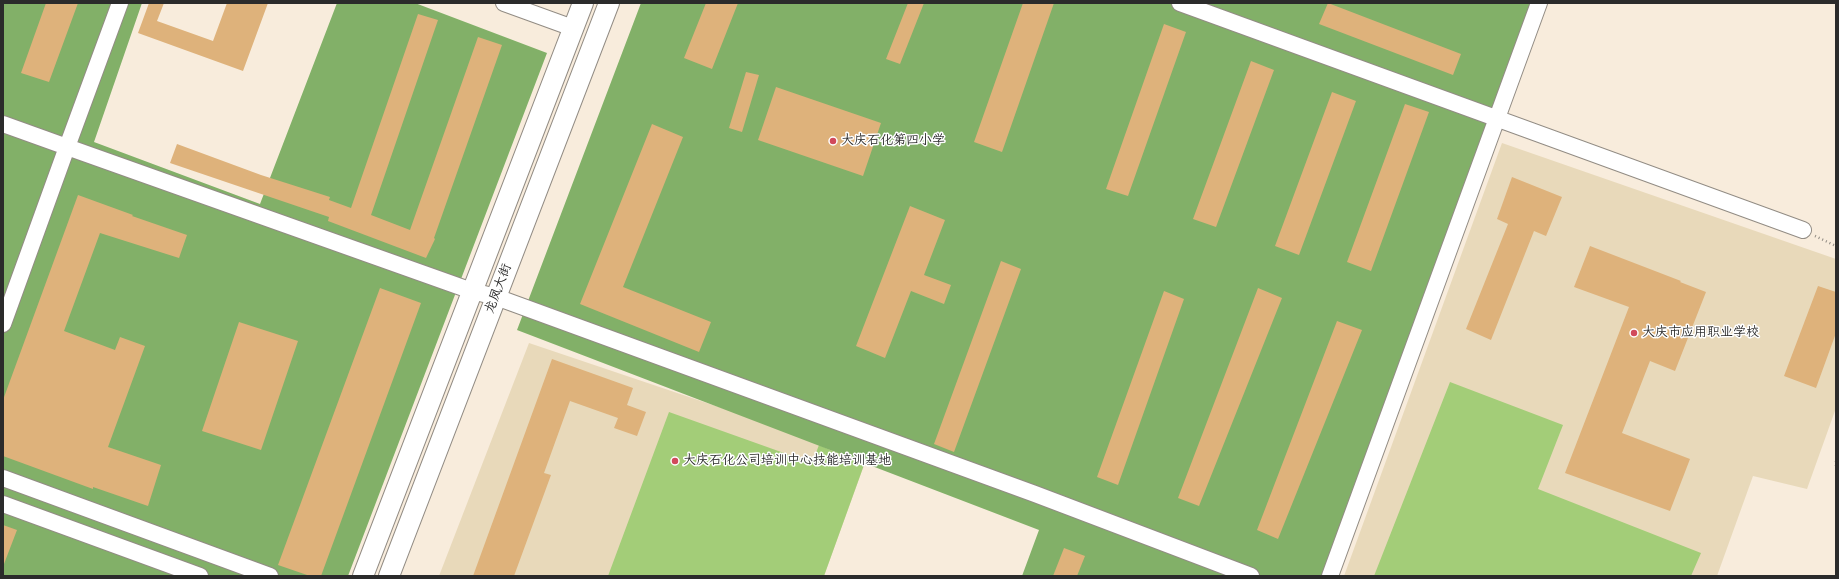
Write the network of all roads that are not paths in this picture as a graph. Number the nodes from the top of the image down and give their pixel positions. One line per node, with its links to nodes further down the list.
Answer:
1 (120, 3): 10 (street)
2 (504, 3): 7 (street)
3 (583, 3): 7 (main road, 龙凤大街)
4 (610, 3): 13 (main road, 龙凤大街)
5 (1180, 3): 8 (street)
6 (1539, 3): 8 (street)
7 (573, 28): 12 (main road, 龙凤大街)
8 (1497, 119): 11 (street); 24 (street)
9 (3, 124): 10 (street)
10 (67, 147): 12 (street); 14 (street)
11 (1803, 230)
12 (472, 291): 13 (street); 21 (main road, 龙凤大街)
13 (496, 297): 22 (main road, 龙凤大街); 23 (street)
14 (3, 324)
15 (3, 478): 17 (street)
16 (3, 504): 18 (street)
17 (171, 540): 18 (street); 20 (street)
18 (163, 562): 19 (street)
19 (200, 576)
20 (270, 576)
21 (363, 576)
22 (388, 576)
23 (1250, 576)
24 (1330, 576)

